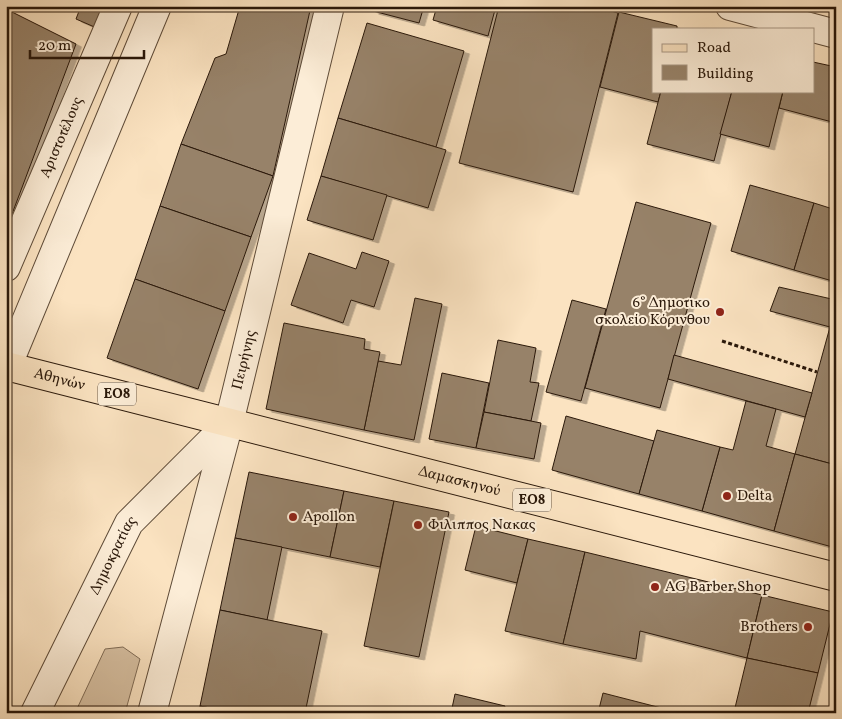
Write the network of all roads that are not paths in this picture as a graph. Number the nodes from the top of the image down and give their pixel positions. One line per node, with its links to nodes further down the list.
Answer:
1 (118, 6): 8 (street, Αριστοτέλους)
2 (157, 6): 9 (street)
3 (330, 6): 10 (street, Πειρήνης)
4 (730, 6): 5 (street)
5 (813, 28)
6 (814, 28): 7 (street)
7 (836, 34)
8 (6, 268)
9 (7, 366): 10 (main road, Αθηνών / ΕΟ8)
10 (229, 423): 11 (main road, Δαμασκηνού / ΕΟ8); 12 (street, Δημοκρατίας); 13 (street, Πειρήνης)
11 (836, 577)
12 (35, 713)
13 (152, 713)

